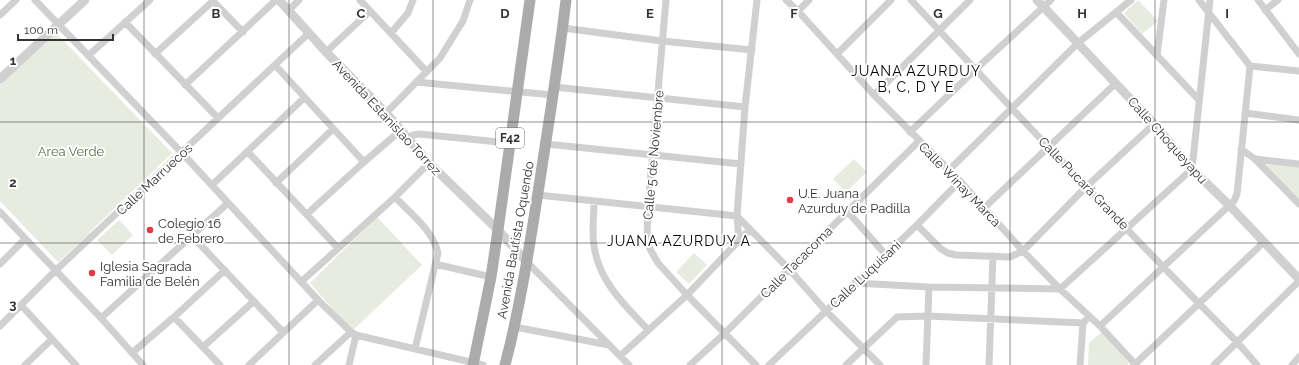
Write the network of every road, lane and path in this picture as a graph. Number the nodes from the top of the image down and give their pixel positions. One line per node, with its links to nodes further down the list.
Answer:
1 (16, 0): 35 (street)
2 (35, 0): 37 (street)
3 (85, 0): 37 (street)
4 (150, 0): 36 (street)
5 (212, 0): 40 (street); 47 (street)
6 (276, 0): 40 (street)
7 (279, 0): 29 (street, Avenida Estanislao Torrez)
8 (299, 0): 29 (street)
9 (360, 0): 31 (street)
10 (413, 0): 42 (street)
11 (470, 0): 56 (street)
12 (530, 0): 62 (main road, Avenida Bautista Oquendo / F42)
13 (566, 0): 38 (main road, Avenida Bautista Oquendo)
14 (666, 0): 43 (street, Calle 5 de Noviembre)
15 (757, 0): 45 (street)
16 (786, 0): 32 (street, Calle Winay Marca)
17 (809, 0): 32 (street)
18 (891, 0): 48 (street)
19 (911, 0): 39 (street, Calle Pucará Grande)
20 (970, 0): 39 (street)
21 (1051, 0): 28 (street)
22 (1131, 0): 34 (street)
23 (1164, 0): 50 (street)
24 (1199, 0): 33 (street)
25 (1210, 0): 33 (street)
26 (1258, 0): 30 (street)
27 (1278, 0): 30 (street)
28 (1040, 3): 44 (street, Calle Choqueyapu); 54 (street)
29 (289, 10): 41 (street, Avenida Estanislao Torrez)
30 (1265, 10): 49 (street)
31 (370, 11): 42 (street); 46 (street)
32 (798, 11): 48 (street, Calle Winay Marca)
33 (1208, 11): 53 (street); 66 (street)
34 (1116, 12): 44 (street); 50 (street)
35 (0, 15)
36 (125, 22): 47 (street); 51 (street)
37 (59, 25): 51 (street); 57 (street)
38 (562, 28): 43 (street); 61 (main road, Avenida Bautista Oquendo)
39 (940, 31): 54 (street, Calle Pucará Grande); 63 (street)
40 (243, 32): 60 (street)
41 (310, 33): 46 (street, Avenida Estanislao Torrez); 52 (street, Calle Marruecos)
42 (391, 33): 56 (street)
43 (662, 41): 45 (street); 65 (street, Calle 5 de Noviembre)
44 (1078, 44): 59 (street, Calle Choqueyapu); 68 (street)
45 (752, 50): 67 (street)
46 (326, 52): 69 (street, Avenida Estanislao Torrez)
47 (155, 54): 60 (street)
48 (837, 54): 63 (street, Calle Winay Marca)
49 (1299, 54)
50 (1157, 55): 66 (street)
51 (89, 56): 84 (street)
52 (275, 65): 64 (street); 71 (street, Calle Marruecos)
53 (1250, 66): 55 (street); 70 (street)
54 (975, 70): 68 (street, Calle Pucará Grande); 76 (street)
55 (1299, 71)
56 (427, 72): 58 (street)
57 (0, 79)
58 (416, 82): 62 (street); 69 (street)
59 (1116, 83): 73 (street, Calle Choqueyapu); 81 (street)
60 (185, 84): 71 (street)
61 (553, 91): 62 (street); 65 (street); 80 (main road, Avenida Bautista Oquendo)
62 (517, 92): 79 (main road, Avenida Bautista Oquendo / F42)
63 (874, 95): 76 (street, Calle Winay Marca)
64 (304, 98): 74 (street); 83 (street)
65 (658, 99): 67 (street); 85 (street, Calle 5 de Noviembre)
66 (1199, 100): 91 (street)
67 (745, 107): 89 (street)
68 (1012, 107): 81 (street, Calle Pucará Grande); 92 (street)
69 (386, 113): 75 (street, Avenida Estanislao Torrez)
70 (1245, 113): 72 (street); 82 (street)
71 (218, 118): 84 (street, Calle Marruecos)
72 (1299, 120)
73 (1154, 124): 91 (street, Calle Choqueyapu); 96 (street)
74 (333, 129): 87 (street); 94 (street)
75 (401, 130): 77 (street, Avenida Estanislao Torrez); 87 (street)
76 (910, 132): 78 (street, Calle Winay Marca)
77 (408, 138): 79 (street); 88 (street, Avenida Estanislao Torrez)
78 (919, 141): 92 (street, Calle Winay Marca); 105 (street, Calle Tacacoma)
79 (509, 143): 112 (main road, Avenida Bautista Oquendo / F42)
80 (546, 144): 85 (street); 97 (main road, Avenida Bautista Oquendo)
81 (1048, 147): 96 (street, Calle Pucará Grande); 104 (street)
82 (1241, 149): 86 (street); 102 (street)
83 (248, 152): 94 (street); 95 (street)
84 (182, 153): 95 (street); 127 (street, Calle Marruecos)
85 (653, 155): 89 (street); 103 (street, Calle 5 de Noviembre)
86 (1255, 159): 90 (street); 101 (street)
87 (364, 162): 107 (street)
88 (429, 163): 98 (street); 112 (street, Avenida Estanislao Torrez)
89 (741, 164): 108 (street)
90 (1299, 164)
91 (1192, 169): 102 (street, Calle Choqueyapu); 110 (street)
92 (948, 170): 93 (street, Calle Winay Marca)
93 (960, 181): 104 (street, Calle Winay Marca); 109 (street, Calle Luquisani)
94 (276, 182): 107 (street)
95 (212, 186): 100 (street)
96 (1086, 187): 110 (street, Calle Pucará Grande); 118 (street)
97 (538, 195): 99 (street); 121 (main road, Avenida Bautista Oquendo)
98 (395, 197): 117 (street); 123 (street)
99 (594, 202): 103 (street); 150 (street)
100 (228, 203): 113 (street); 130 (street)
101 (1299, 204)
102 (1229, 205): 116 (street, Calle Choqueyapu); 124 (street)
103 (648, 207): 108 (street); 135 (street, Calle 5 de Noviembre)
104 (984, 208): 118 (street, Calle Winay Marca)
105 (847, 211): 119 (street); 125 (street, Calle Tacacoma)
106 (0, 212): 114 (street)
107 (307, 214): 117 (street)
108 (737, 216): 111 (street); 115 (street)
109 (917, 225): 119 (street, Calle Luquisani); 120 (street)
110 (1126, 228): 124 (street, Calle Pucará Grande); 134 (street)
111 (750, 229): 115 (street); 125 (street)
112 (498, 230): 121 (street, Avenida Estanislao Torrez); 128 (main road, Avenida Bautista Oquendo / F42)
113 (192, 236): 126 (street); 144 (street)
114 (25, 239): 122 (street); 127 (street)
115 (739, 240): 135 (street)
116 (1264, 242): 129 (street, Calle Choqueyapu); 138 (street)
117 (338, 248): 130 (street)
118 (1022, 251): 120 (street); 134 (street, Calle Winay Marca)
119 (886, 255): 131 (street, Calle Luquisani)
120 (993, 256): 133 (street)
121 (527, 262): 149 (main road, Avenida Bautista Oquendo); 156 (street)
122 (0, 264)
123 (436, 264): 128 (street); 159 (street)
124 (1164, 267): 138 (street, Calle Pucará Grande); 148 (street)
125 (788, 269): 140 (street); 152 (street, Calle Tacacoma)
126 (225, 270): 137 (street); 142 (street)
127 (55, 271): 139 (street, Calle Marruecos); 144 (street)
128 (491, 276): 163 (main road, Avenida Bautista Oquendo / F42)
129 (1299, 280): 155 (street)
130 (301, 282): 136 (street)
131 (855, 283): 132 (street); 140 (street, Calle Luquisani)
132 (928, 287): 133 (street); 141 (street)
133 (991, 288): 134 (street); 145 (street)
134 (1060, 289): 143 (street, Calle Winay Marca)
135 (688, 295): 150 (street); 152 (street, Calle 5 de Noviembre)
136 (318, 300): 151 (street); 153 (street)
137 (254, 301): 151 (street); 157 (street)
138 (1199, 304): 155 (street, Calle Pucará Grande); 181 (street)
139 (21, 305): 147 (street, Calle Marruecos); 154 (street)
140 (826, 311): 158 (street); 175 (street, Calle Luquisani)
141 (927, 316): 145 (street); 158 (street); 178 (street)
142 (174, 317): 157 (street); 160 (street)
143 (1089, 317): 146 (street); 148 (street, Calle Winay Marca)
144 (101, 318): 160 (street)
145 (990, 319): 146 (street); 179 (street)
146 (1083, 323): 180 (street)
147 (0, 326)
148 (1100, 326): 181 (street, Calle Winay Marca)
149 (515, 327): 156 (street); 172 (main road, Avenida Bautista Oquendo)
150 (648, 330): 161 (street)
151 (283, 332): 169 (street)
152 (725, 333): 173 (street, Calle Tacacoma); 174 (street, Calle 5 de Noviembre)
153 (353, 334): 159 (street); 170 (street); 171 (street)
154 (52, 340): 165 (street); 166 (street)
155 (1238, 342): 182 (street); 183 (street, Calle Pucará Grande)
156 (609, 345): 161 (street)
157 (203, 347): 168 (street)
158 (864, 348): 176 (street); 177 (street)
159 (415, 349): 163 (street)
160 (132, 353): 167 (street)
161 (620, 356): 164 (street)
162 (1299, 357): 184 (street)
163 (477, 364)
164 (627, 364)
165 (25, 365)
166 (76, 365)
167 (143, 365)
168 (220, 365)
169 (249, 365)
170 (315, 365)
171 (348, 365)
172 (505, 365)
173 (690, 365)
174 (756, 365)
175 (769, 365)
176 (846, 365)
177 (880, 365)
178 (926, 365)
179 (989, 365)
180 (1080, 365)
181 (1135, 365)
182 (1214, 365)
183 (1258, 365)
184 (1292, 365)

